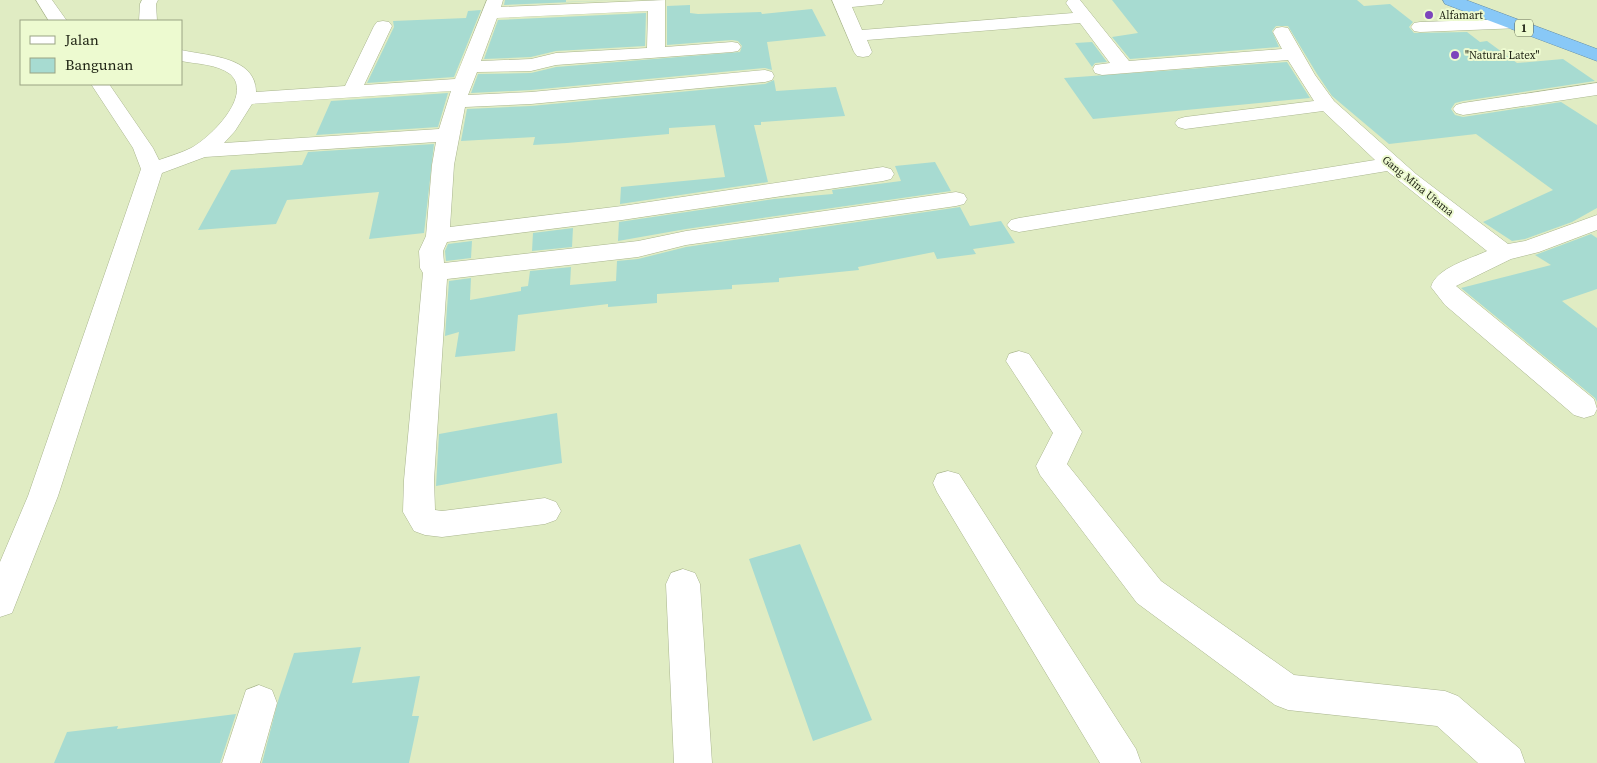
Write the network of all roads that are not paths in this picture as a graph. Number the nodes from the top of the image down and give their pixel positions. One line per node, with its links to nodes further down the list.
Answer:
1 (44, 0): 11 (street)
2 (150, 0): 12 (street)
3 (876, 0): 7 (street)
4 (1071, 0): 10 (street)
5 (1451, 0): 13 (highway, 1)
6 (1482, 0): 17 (highway, 1)
7 (840, 1): 10 (street)
8 (657, 3): 9 (street); 19 (street)
9 (492, 6): 26 (street)
10 (1084, 17): 23 (street)
11 (57, 20)
12 (148, 20)
13 (1514, 24): 15 (street); 22 (highway, 1)
14 (383, 26): 29 (street)
15 (1420, 27)
16 (1282, 32): 20 (street, Gang Mina Utama)
17 (1597, 41)
18 (732, 47): 19 (street)
19 (656, 53): 26 (street)
20 (1295, 54): 23 (street); 31 (street, Gang Mina Utama)
21 (182, 55): 30 (street)
22 (1597, 55)
23 (1124, 68): 24 (street)
24 (1102, 69)
25 (765, 76): 26 (street)
26 (463, 84): 29 (street); 34 (street)
27 (101, 85): 37 (street)
28 (1597, 89): 32 (street)
29 (352, 91): 30 (street)
30 (245, 99): 35 (street)
31 (1327, 105): 33 (street); 36 (street, Gang Mina Utama)
32 (1463, 109)
33 (1185, 124)
34 (448, 135): 35 (street); 42 (street)
35 (201, 151): 37 (street)
36 (1391, 164): 41 (street); 43 (street, Gang Mina Utama)
37 (152, 169): 50 (street)
38 (884, 174): 42 (street)
39 (956, 198): 44 (street)
40 (1597, 222): 43 (street)
41 (1019, 225)
42 (438, 236): 44 (street)
43 (1504, 253): 46 (street)
44 (435, 272): 48 (street)
45 (1019, 361): 55 (street)
46 (1584, 407)
47 (948, 483): 54 (street)
48 (545, 511)
49 (683, 584): 53 (street)
50 (0, 602)
51 (259, 703): 52 (street)
52 (241, 763)
53 (693, 763)
54 (1122, 763)
55 (1506, 763)

